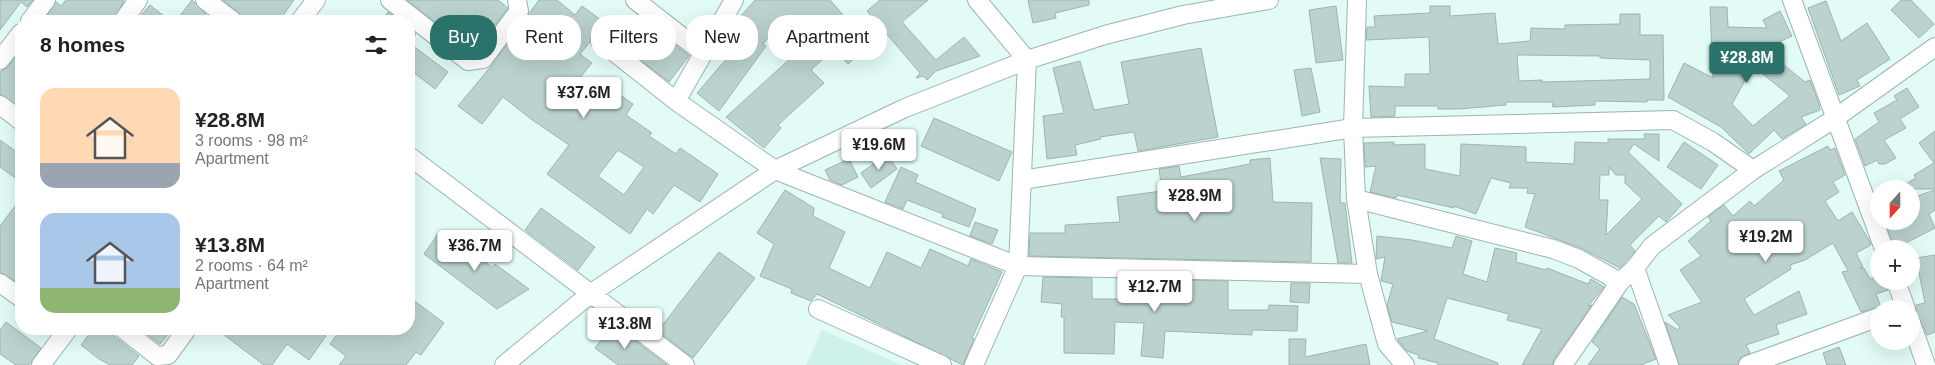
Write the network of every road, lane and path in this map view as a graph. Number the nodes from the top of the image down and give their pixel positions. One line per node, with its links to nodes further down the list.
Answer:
1 (46, 0): 12 (street)
2 (138, 0): 13 (street)
3 (316, 0): 14 (street)
4 (390, 0): 15 (street)
5 (517, 0): 17 (street)
6 (635, 0): 19 (street)
7 (734, 0): 16 (street)
8 (977, 0): 24 (street)
9 (1269, 0): 24 (street)
10 (1357, 0): 29 (street)
11 (1792, 0): 28 (street)
12 (35, 15)
13 (127, 15)
14 (305, 15)
15 (409, 15)
16 (725, 15)
17 (415, 20)
18 (15, 40): 21 (street)
19 (686, 40)
20 (1935, 47): 28 (street)
21 (1, 56)
22 (624, 60): 25 (street)
23 (700, 60): 25 (street)
24 (1027, 60): 31 (street); 33 (street)
25 (676, 101): 31 (street)
26 (0, 105): 27 (street)
27 (15, 116)
28 (1834, 118): 32 (street); 35 (street)
29 (1353, 128): 32 (street); 33 (street); 34 (street)
30 (415, 161): 42 (street)
31 (775, 170): 36 (street); 42 (street)
32 (1753, 170): 37 (street)
33 (1022, 180): 36 (street)
34 (1356, 199): 38 (street); 40 (street)
35 (1881, 240)
36 (1018, 266): 38 (street); 53 (street)
37 (1634, 268): 40 (street); 56 (street)
38 (1368, 274): 54 (street)
39 (0, 282): 41 (street)
40 (1620, 282): 55 (street)
41 (15, 293)
42 (590, 294): 50 (street); 51 (street)
43 (818, 309): 52 (street)
44 (1870, 320): 57 (street)
45 (62, 335): 49 (street)
46 (131, 335): 47 (street)
47 (183, 335)
48 (1920, 349): 58 (street)
49 (41, 365)
50 (504, 365)
51 (685, 365)
52 (942, 365)
53 (974, 365)
54 (1405, 365)
55 (1562, 365)
56 (1670, 365)
57 (1748, 365)
58 (1926, 365)

